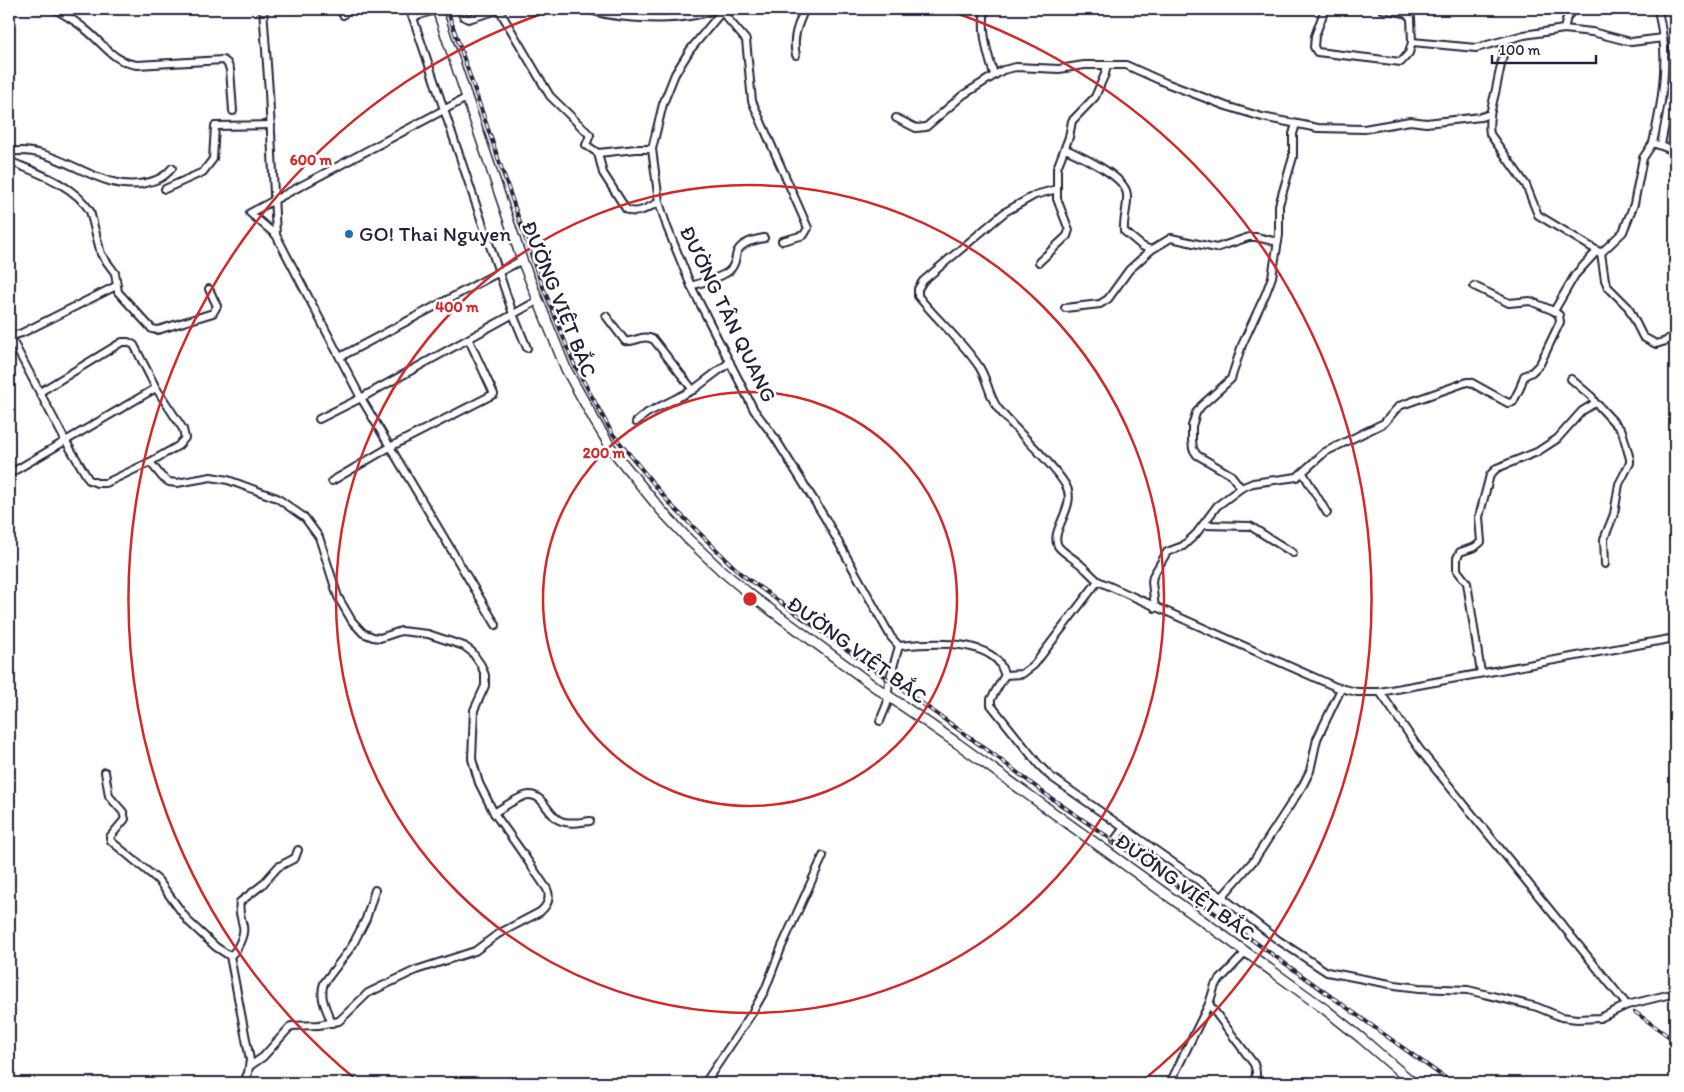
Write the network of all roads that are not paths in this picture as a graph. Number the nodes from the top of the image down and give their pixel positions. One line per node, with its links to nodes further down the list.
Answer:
1 (55, 9): 27 (street)
2 (263, 9): 31 (street)
3 (435, 9): 14 (main road); 23 (main road, ĐƯỜNG VIỆT BẮC)
4 (460, 9): 38 (street)
5 (588, 9): 13 (street)
6 (805, 9): 20 (street)
7 (985, 9): 22 (street)
8 (1325, 9): 17 (street)
9 (1382, 9): 17 (street)
10 (1574, 9): 15 (street)
11 (1658, 9): 18 (street)
12 (1666, 9): 19 (street)
13 (721, 10): 34 (street, ĐƯỜNG TÂN QUANG); 47 (street)
14 (412, 12): 26 (street)
15 (1564, 29): 16 (street); 18 (street)
16 (1506, 41): 17 (street); 28 (street)
17 (1412, 42)
18 (1663, 42): 19 (street); 24 (street)
19 (1674, 45): 25 (street)
20 (796, 55)
21 (1107, 65): 22 (street); 30 (street); 35 (street)
22 (994, 74): 29 (street)
23 (468, 97): 26 (street); 51 (main road, ĐƯỜNG VIỆT BẮC)
24 (1662, 101): 25 (street); 32 (street)
25 (1669, 102): 33 (street)
26 (445, 109): 43 (street); 53 (street)
27 (232, 111)
28 (1490, 114): 30 (street); 50 (street)
29 (896, 118)
30 (1296, 124): 48 (street)
31 (271, 125): 41 (street); 43 (street)
32 (1653, 143): 33 (street); 50 (street)
33 (1661, 145): 36 (street)
34 (652, 149): 38 (street); 44 (street, ĐƯỜNG TÂN QUANG)
35 (1066, 149): 42 (street); 49 (street)
36 (1675, 151)
37 (9, 152): 40 (street)
38 (598, 153): 44 (street)
39 (9, 161): 54 (street)
40 (172, 168)
41 (166, 188)
42 (1057, 189): 52 (street); 88 (street)
43 (274, 199): 45 (street); 45 (street)
44 (659, 202): 55 (street, ĐƯỜNG TÂN QUANG)
45 (276, 236): 67 (street)
46 (764, 238): 55 (street)
47 (782, 241)
48 (1278, 242): 49 (street); 83 (street)
49 (1151, 250): 59 (street)
50 (1599, 252): 60 (street); 63 (street)
51 (522, 260): 53 (street); 58 (main road, ĐƯỜNG VIỆT BẮC)
52 (1039, 262)
53 (500, 272): 61 (street); 67 (street)
54 (116, 286): 57 (street); 64 (street)
55 (691, 286): 68 (street, ĐƯỜNG TÂN QUANG)
56 (1474, 286): 60 (street)
57 (210, 289)
58 (539, 300): 61 (street); 97 (main road, ĐƯỜNG VIỆT BẮC)
59 (1065, 308)
60 (1554, 311): 81 (street)
61 (513, 314): 65 (street); 66 (street)
62 (606, 316): 71 (street)
63 (1675, 333)
64 (10, 338): 72 (street)
65 (470, 340): 73 (street); 78 (street)
66 (528, 348)
67 (340, 357): 73 (street)
68 (730, 362): 71 (street); 92 (street, ĐƯỜNG TÂN QUANG)
69 (1571, 379): 74 (street)
70 (156, 388): 72 (street); 77 (street); 79 (street)
71 (693, 390): 76 (street)
72 (40, 392): 77 (street)
73 (361, 398): 75 (street); 78 (street)
74 (1594, 403): 87 (street); 93 (street)
75 (319, 419)
76 (636, 422)
77 (66, 440): 79 (street); 80 (street)
78 (390, 447): 82 (street); 90 (street)
79 (150, 462): 100 (street)
80 (9, 473)
81 (1303, 474): 83 (street); 84 (street)
82 (332, 481)
83 (1241, 488): 85 (street)
84 (1327, 513)
85 (1203, 525): 86 (street); 89 (street)
86 (1293, 553)
87 (1605, 564)
88 (1098, 581): 89 (street); 94 (street)
89 (1155, 608): 95 (street)
90 (496, 625)
91 (1675, 638): 93 (street)
92 (899, 646): 94 (street); 97 (street)
93 (1481, 673): 96 (street)
94 (1005, 676): 102 (street)
95 (1342, 689): 96 (street); 107 (street)
96 (1380, 692): 112 (street)
97 (888, 695): 98 (street); 108 (main road, ĐƯỜNG VIỆT BẮC)
98 (880, 721)
99 (105, 772): 109 (street)
100 (494, 813): 101 (street); 113 (street)
101 (590, 821)
102 (1123, 829): 103 (street); 107 (street)
103 (1114, 841)
104 (298, 850): 109 (street)
105 (823, 856): 116 (street)
106 (375, 890): 113 (street)
107 (1222, 897): 112 (street)
108 (1246, 952): 111 (street); 119 (main road, ĐƯỜNG VIỆT BẮC)
109 (230, 956): 114 (street)
110 (1675, 993): 112 (street)
111 (1209, 1004): 117 (street); 118 (street)
112 (1627, 1004)
113 (332, 1023): 114 (street)
114 (250, 1066): 115 (street)
115 (243, 1083)
116 (705, 1083)
117 (1170, 1083)
118 (1252, 1083)
119 (1414, 1083)

